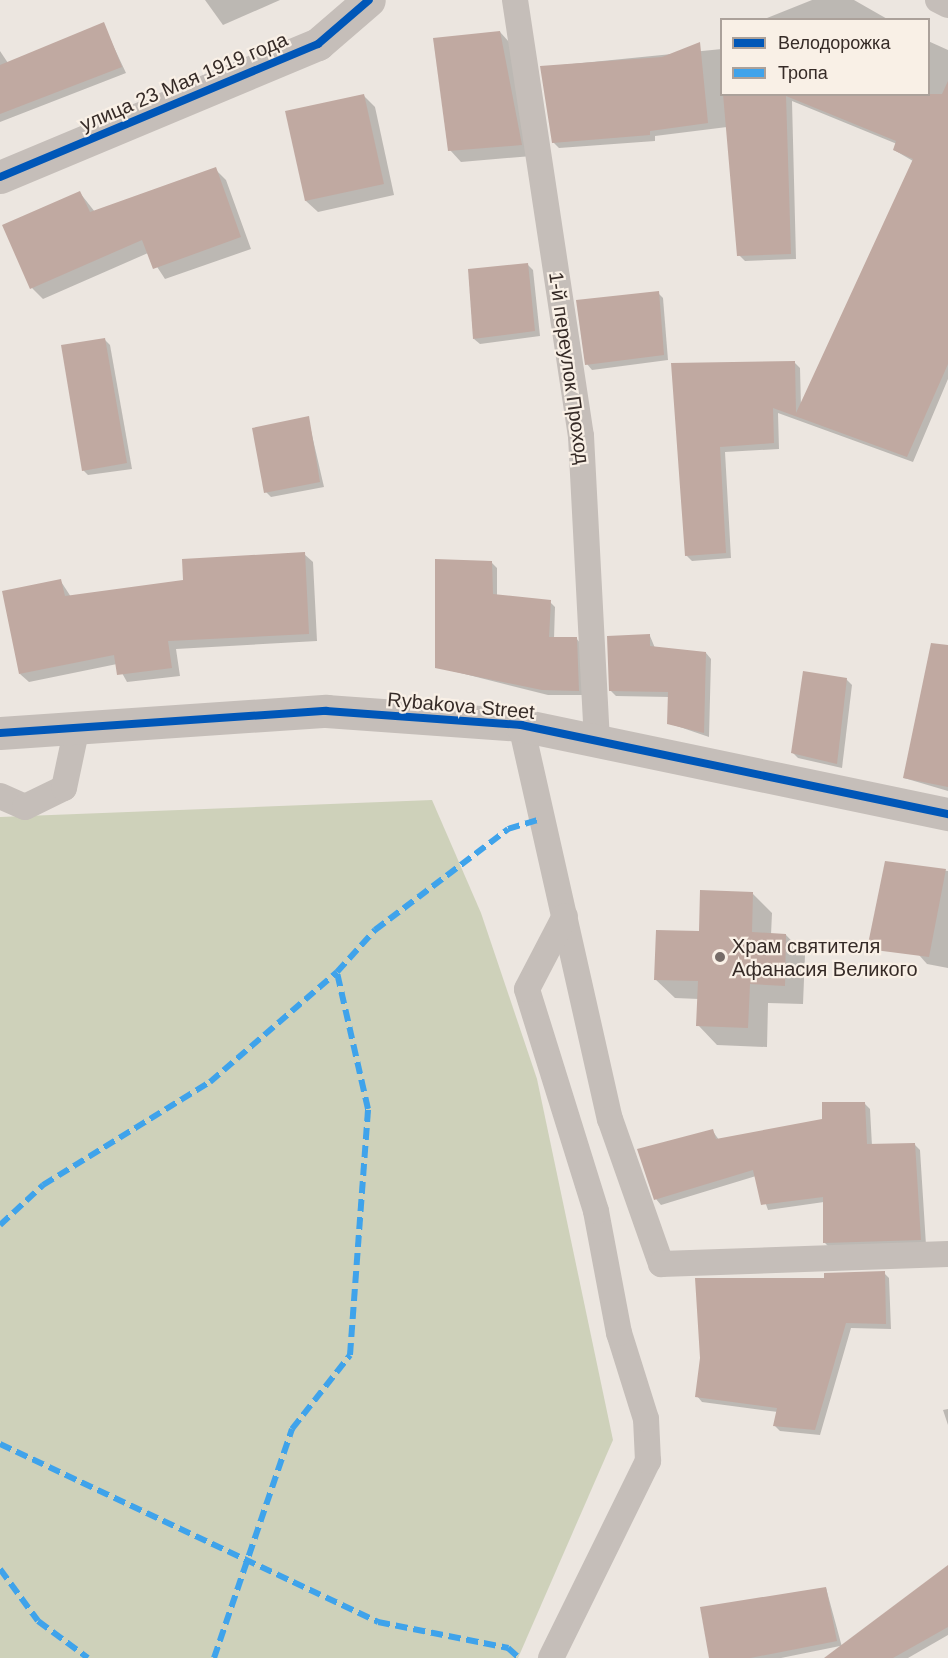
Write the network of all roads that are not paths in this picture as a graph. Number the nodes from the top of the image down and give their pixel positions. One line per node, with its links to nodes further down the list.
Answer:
1 (515, 0): 9 (lane, 1-й переулок Проход)
2 (938, 0): 4 (lane)
3 (362, 3): 5 (street, улица 23 Мая 1919 года)
4 (948, 4)
5 (0, 177)
6 (521, 725): 7 (street, Rybakova Street); 9 (street, Rybakova Street); 12 (lane)
7 (77, 727): 8 (street, Rybakova Street); 10 (lane)
8 (0, 733)
9 (597, 740): 11 (street, Rybakova Street)
10 (0, 796)
11 (948, 814)
12 (565, 916): 13 (lane); 14 (lane)
13 (948, 1254)
14 (551, 1658)

